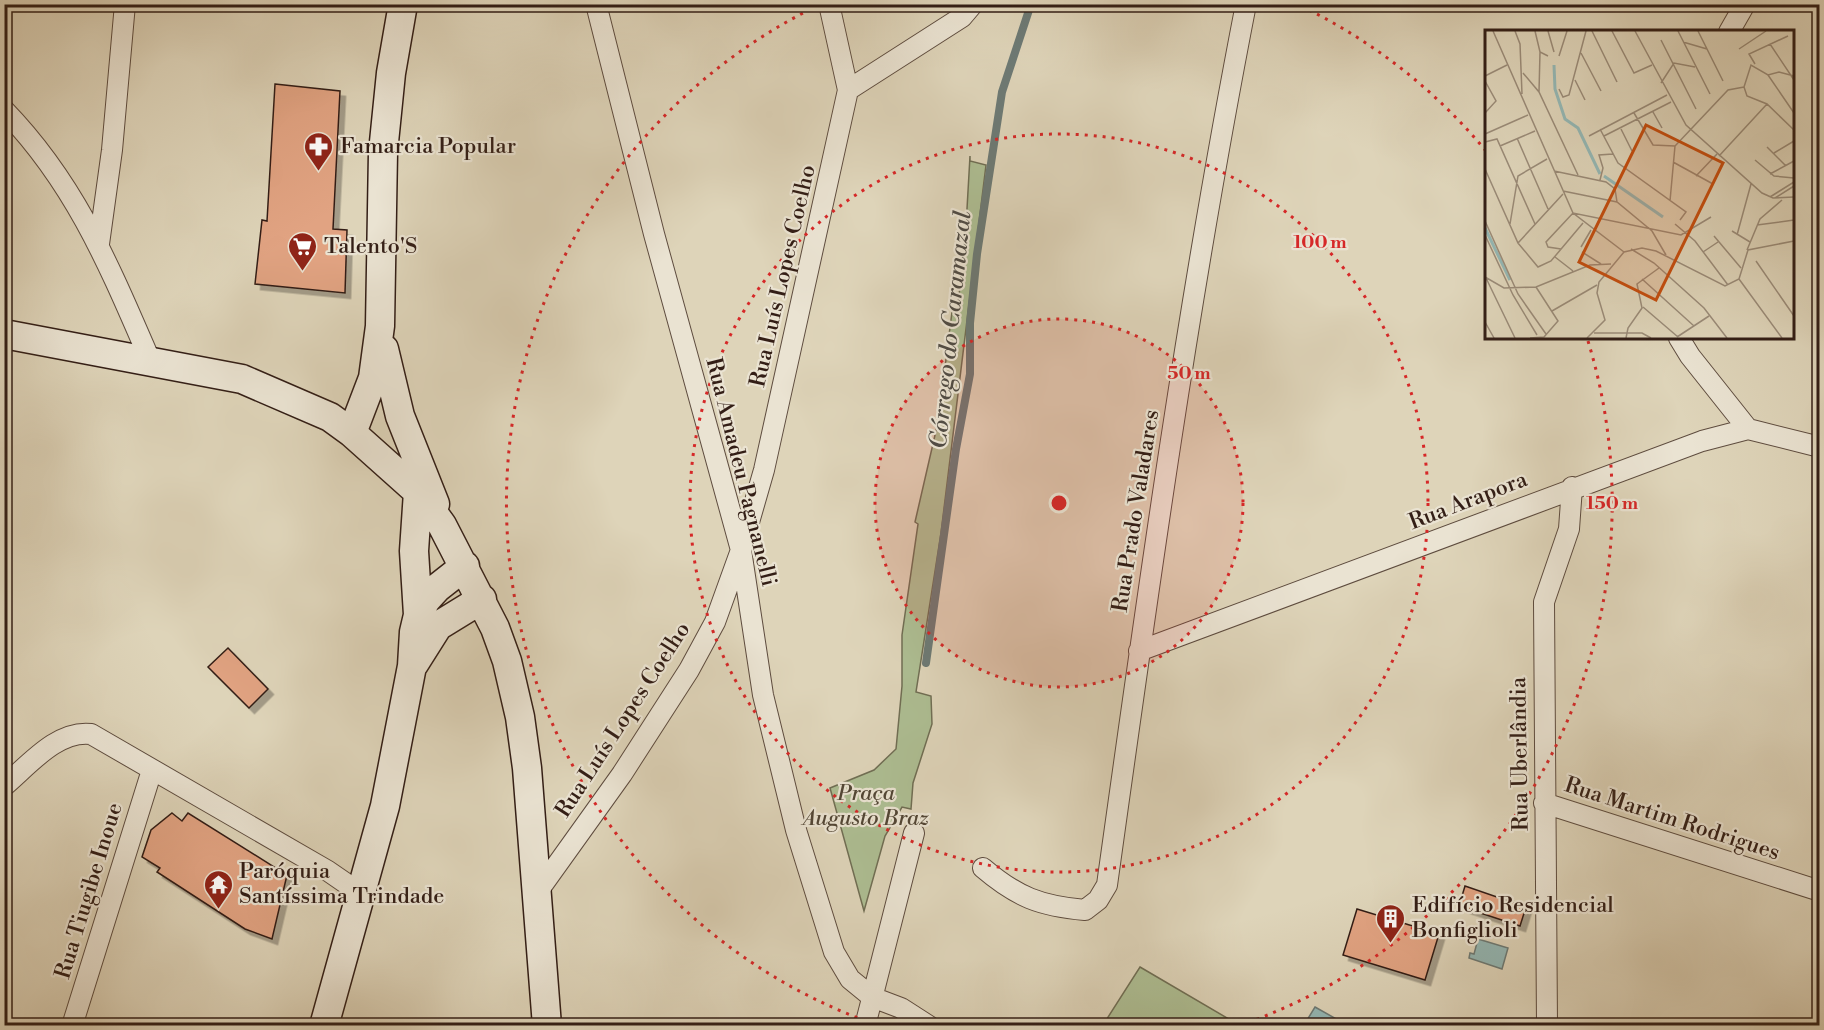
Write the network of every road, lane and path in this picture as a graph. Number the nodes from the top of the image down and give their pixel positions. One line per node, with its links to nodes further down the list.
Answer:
1 (125, 4): 11 (street)
2 (403, 4): 12 (main road)
3 (596, 4): 22 (street, Rua Amadeu Pagnanelli)
4 (829, 4): 9 (street, Rua Luís Lopes Coelho)
5 (973, 4): 9 (street)
6 (1246, 4): 26 (street, Rua Prado Valadares)
7 (1745, 4): 8 (street)
8 (1730, 30)
9 (848, 90): 22 (street, Rua Luís Lopes Coelho)
10 (4, 111): 11 (street)
11 (99, 244): 15 (street)
12 (380, 326): 17 (main road); 21 (main road)
13 (4, 334): 15 (main road)
14 (1680, 339): 16 (street)
15 (150, 360): 17 (main road)
16 (1748, 429): 18 (street, Rua Arapora); 19 (street, Rua Arapora)
17 (351, 433): 20 (main road)
18 (1820, 447)
19 (1572, 487): 26 (street, Rua Arapora); 30 (street, Rua Uberlândia)
20 (418, 492): 21 (main road); 25 (main road)
21 (442, 525): 23 (main road)
22 (741, 550): 35 (street, Rua Luís Lopes Coelho); 36 (street, Rua Amadeu Pagnanelli)
23 (465, 566): 24 (main road); 25 (main road)
24 (482, 599): 27 (main road); 35 (main road)
25 (418, 615): 27 (main road)
26 (1139, 651): 32 (street, Rua Prado Valadares)
27 (412, 666): 34 (main road)
28 (152, 770): 29 (street); 34 (street); 38 (street, Rua Tiugibe Inoue)
29 (4, 786)
30 (1545, 803): 33 (street, Rua Martim Rodrigues); 37 (street, Rua Uberlândia)
31 (914, 833): 36 (street)
32 (983, 868)
33 (1820, 891)
34 (360, 893): 39 (main road)
35 (536, 894): 40 (main road)
36 (872, 998): 41 (street); 42 (street)
37 (1547, 1025)
38 (72, 1026)
39 (324, 1026)
40 (547, 1026)
41 (865, 1026)
42 (929, 1026)

